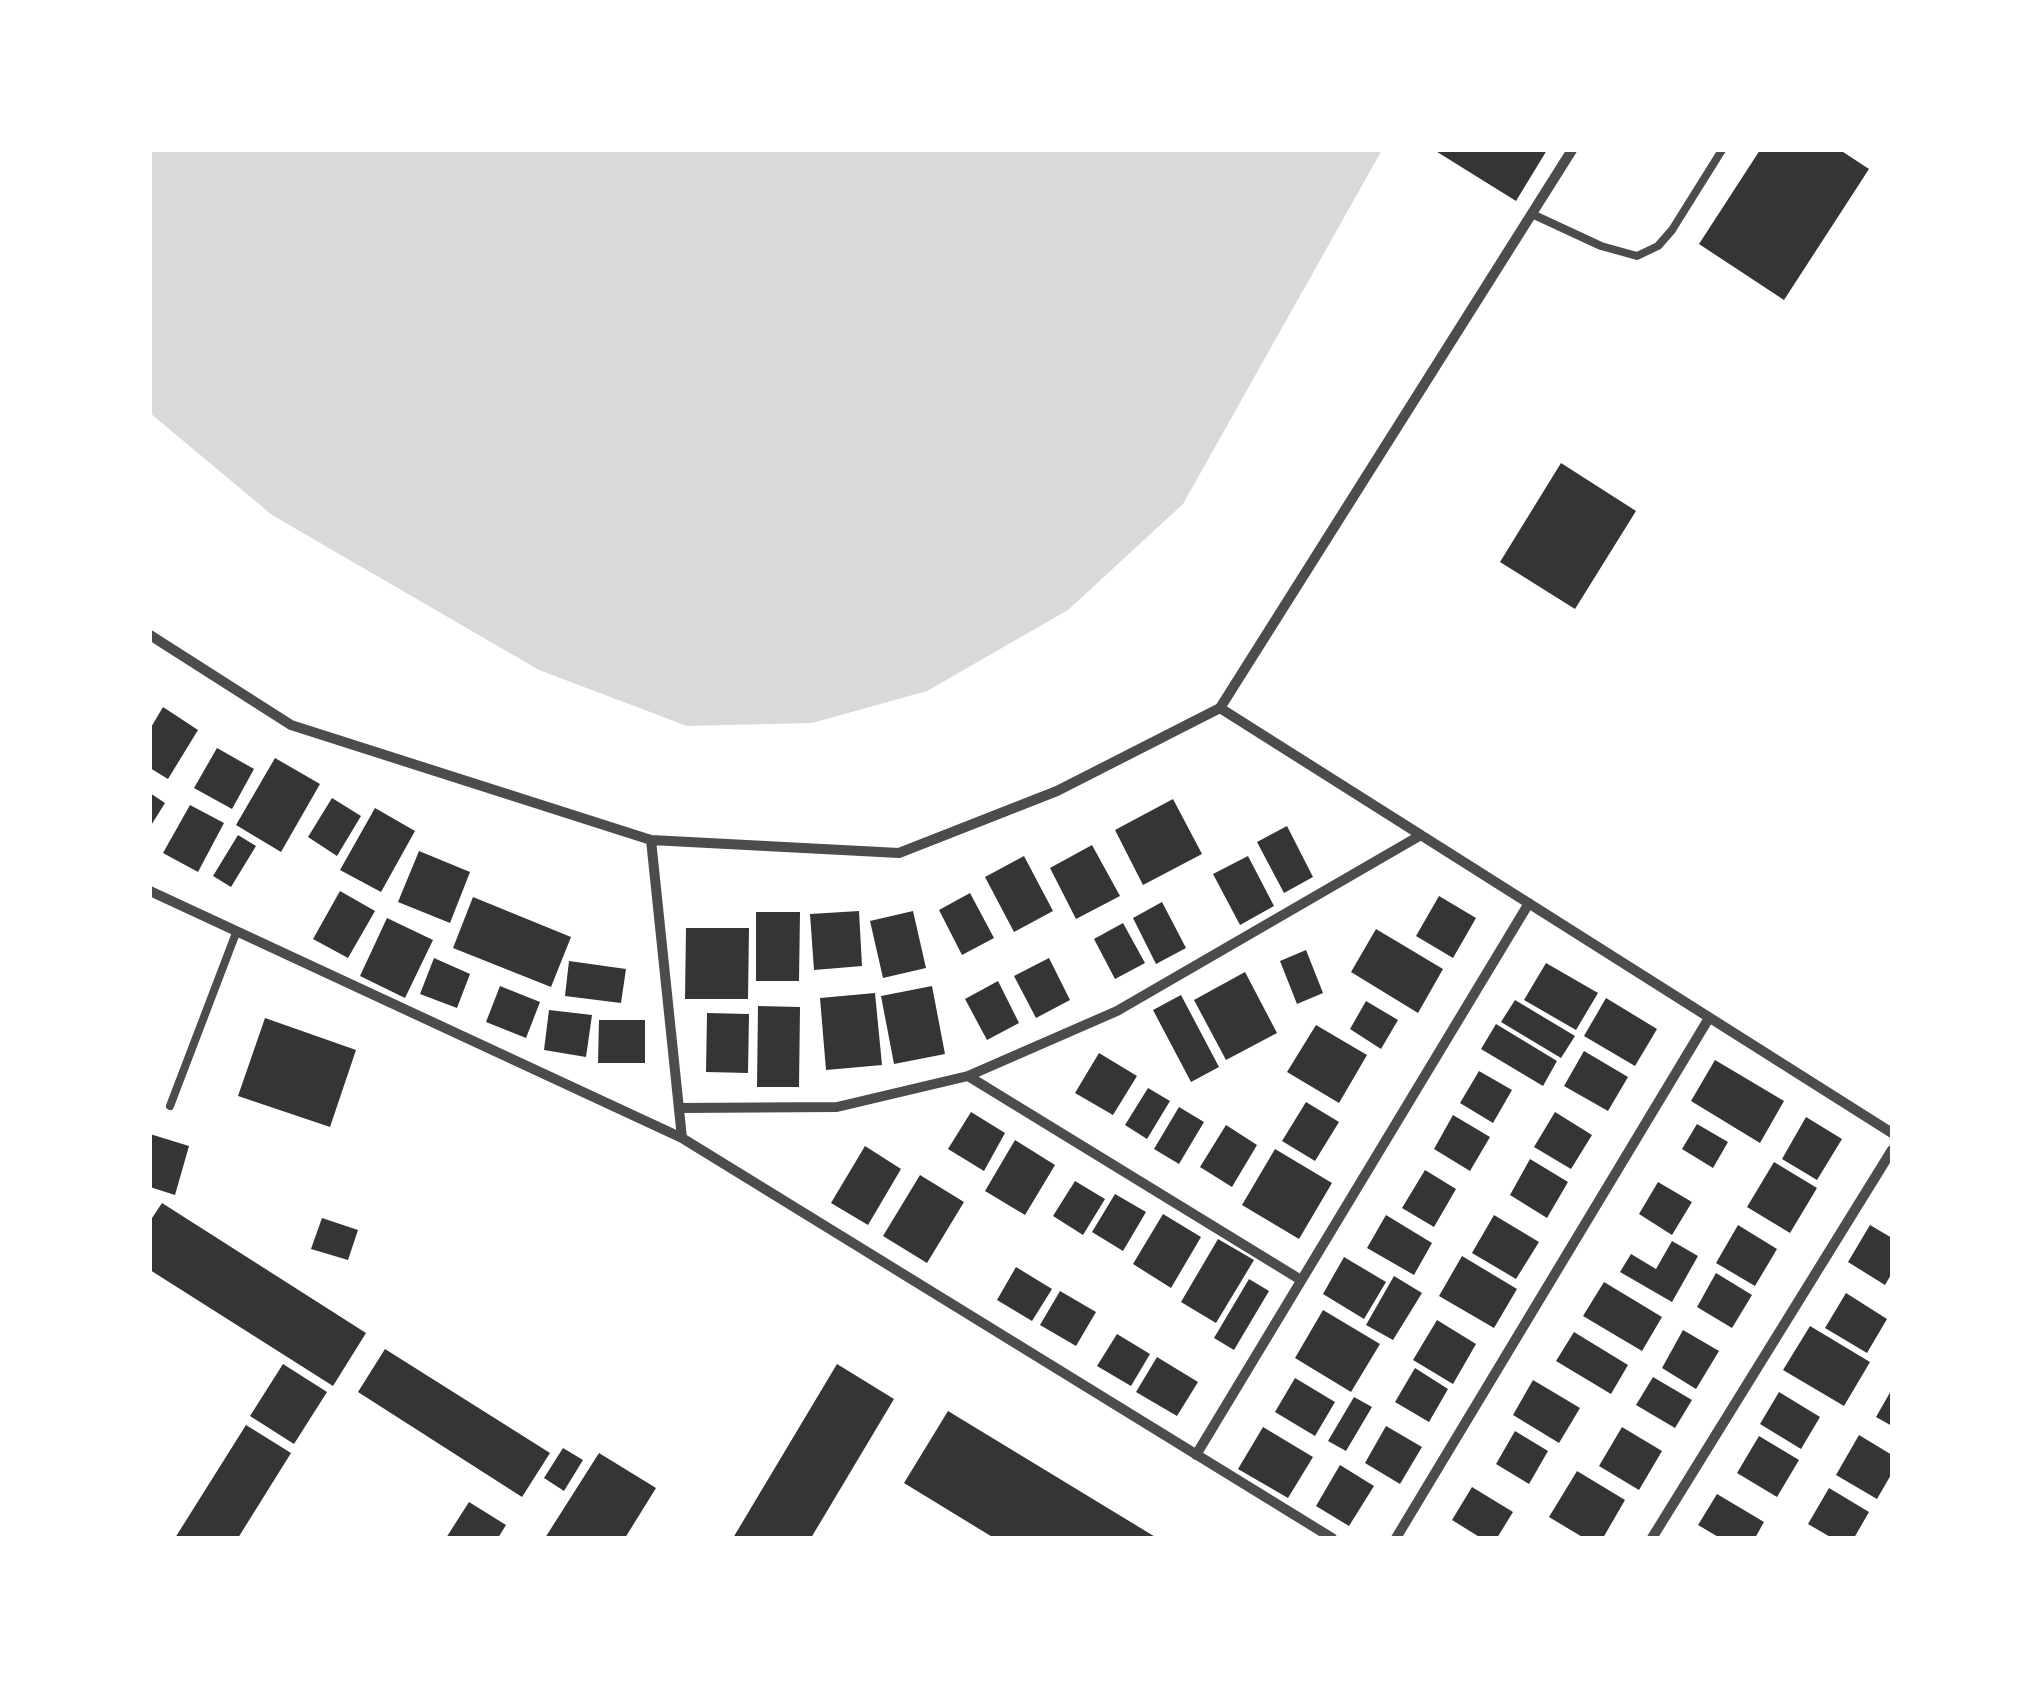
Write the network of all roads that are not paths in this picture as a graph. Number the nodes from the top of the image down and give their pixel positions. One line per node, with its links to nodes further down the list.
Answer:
1 (1572, 150): 3 (street)
2 (1722, 150): 3 (lane)
3 (1532, 214): 5 (street)
4 (150, 635): 7 (street)
5 (1220, 708): 6 (street); 7 (street)
6 (1421, 835): 9 (street); 12 (street)
7 (651, 840): 14 (street)
8 (150, 892): 10 (street)
9 (1528, 903): 11 (street); 18 (street)
10 (236, 933): 13 (lane); 16 (street)
11 (1709, 1018): 15 (street); 21 (street)
12 (968, 1076): 14 (street); 18 (street)
13 (170, 1106)
14 (679, 1108): 16 (street)
15 (1892, 1133)
16 (682, 1138): 19 (street)
17 (1892, 1150): 22 (street)
18 (1301, 1280): 19 (street)
19 (1196, 1454): 20 (street)
20 (1332, 1538)
21 (1396, 1538)
22 (1652, 1538)

